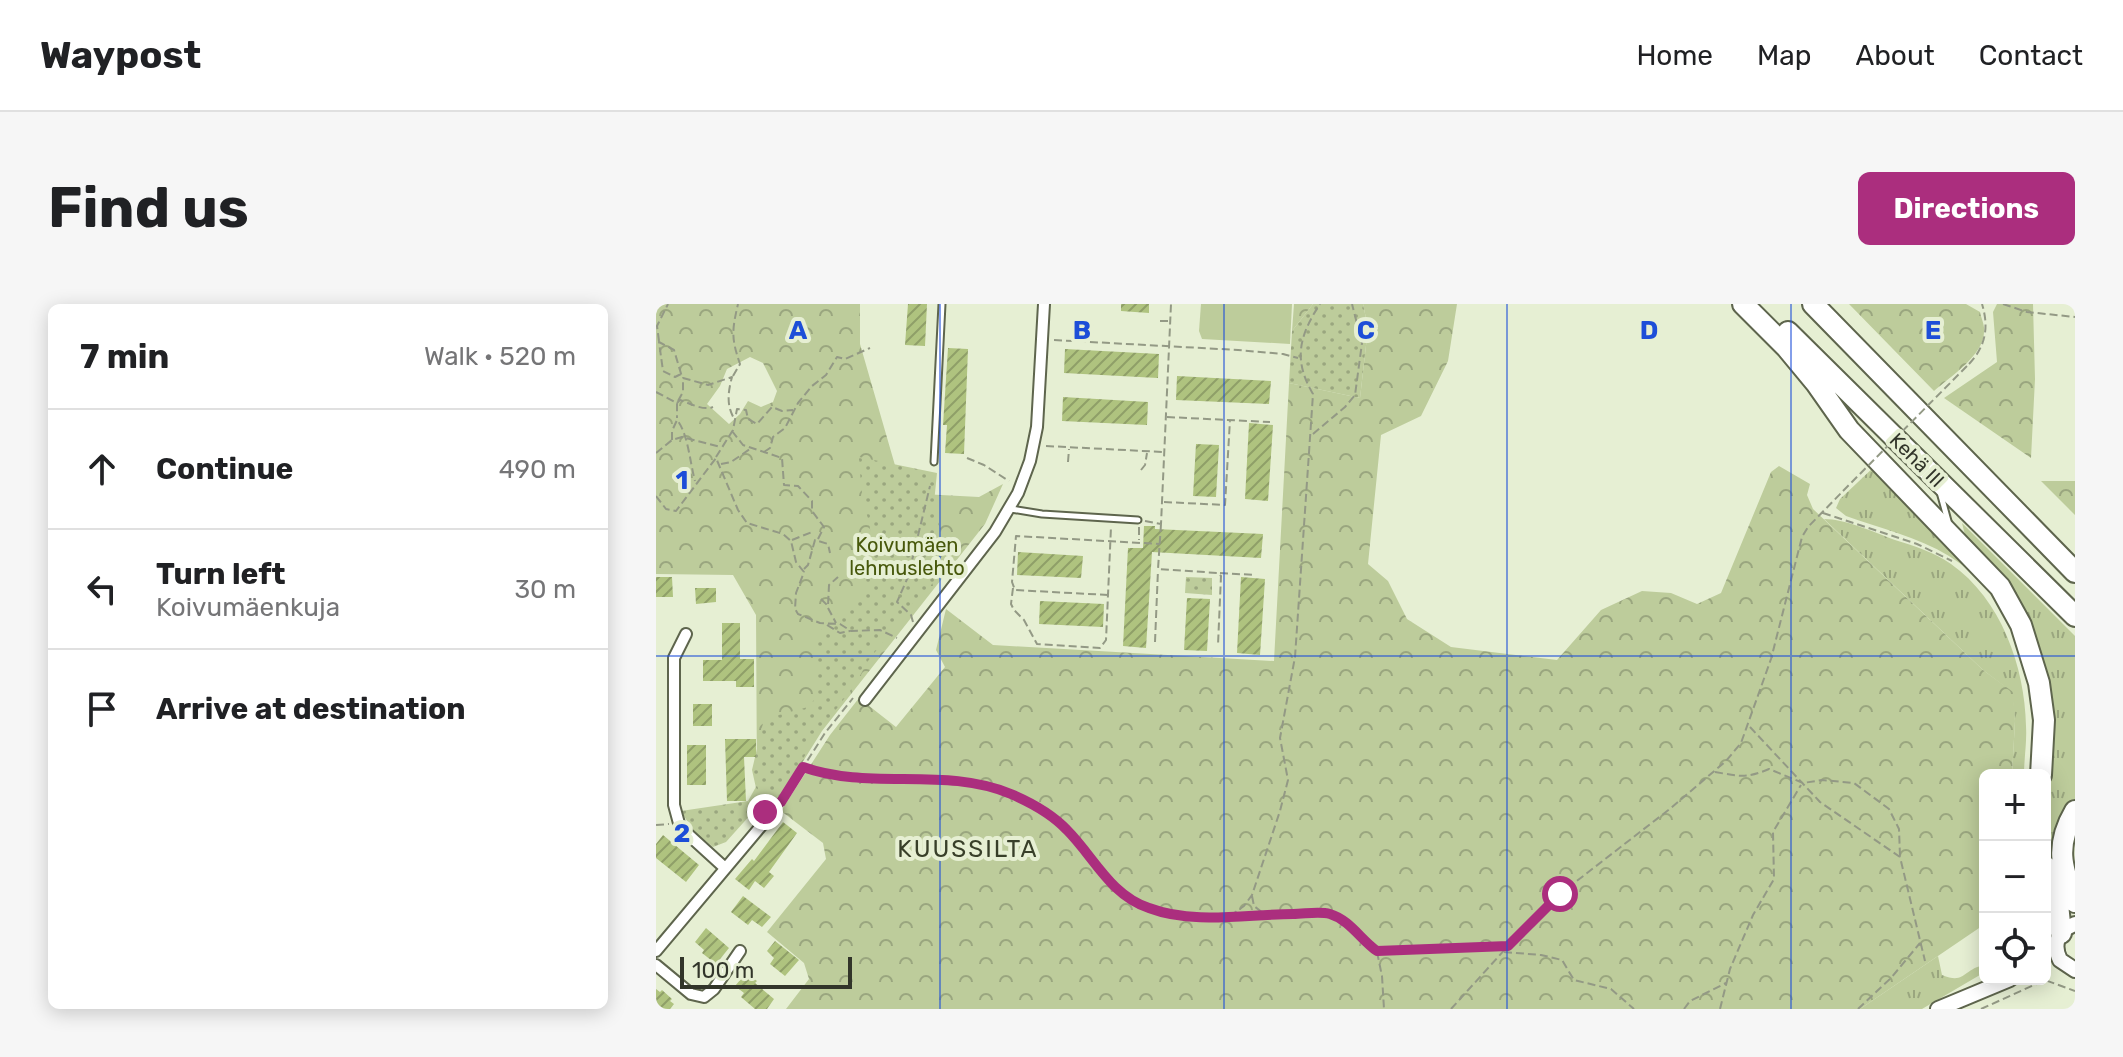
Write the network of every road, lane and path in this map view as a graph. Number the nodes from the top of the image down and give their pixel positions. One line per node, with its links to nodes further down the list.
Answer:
1 (668, 304): 16 (path)
2 (738, 304): 24 (path)
3 (942, 304): 50 (lane)
4 (1044, 304): 18 (street)
5 (1171, 304): 15 (path)
6 (1320, 304): 22 (path)
7 (1352, 304): 36 (path)
8 (1743, 304): 65 (highway)
9 (1760, 304): 53 (highway, Kehä III)
10 (1813, 304): 75 (highway, Kehä III)
11 (1982, 304): 60 (path, bridge)
12 (2003, 304): 13 (path)
13 (2075, 317)
14 (1160, 321): 15 (path)
15 (1170, 321): 20 (path)
16 (656, 326): 17 (path)
17 (656, 334): 19 (path)
18 (1042, 340): 20 (path); 39 (street)
19 (659, 342): 23 (path); 23 (path)
20 (1169, 346): 22 (path); 29 (path)
21 (870, 348): 28 (path)
22 (1300, 359): 36 (path)
23 (682, 376): 24 (path); 26 (path)
24 (732, 377): 32 (path)
25 (656, 392): 26 (path)
26 (677, 402): 27 (path); 30 (path)
27 (713, 407)
28 (793, 410): 32 (path); 46 (path)
29 (1165, 416): 31 (path); 44 (path)
30 (677, 420): 35 (path); 37 (path)
31 (1230, 420): 33 (path); 58 (path)
32 (735, 421): 34 (path)
33 (1270, 422)
34 (732, 431): 40 (path); 42 (path)
35 (685, 436): 37 (path); 38 (path); 54 (path)
36 (1310, 436): 105 (path)
37 (672, 440): 45 (path)
38 (715, 445): 40 (path); 47 (path)
39 (1034, 445): 41 (path); 59 (street)
40 (722, 447): 47 (path)
41 (1069, 448): 43 (path); 51 (path)
42 (751, 449): 46 (path); 49 (path)
43 (1147, 451): 44 (path); 52 (path)
44 (1163, 452): 58 (path)
45 (656, 453)
46 (764, 453): 66 (path)
47 (719, 454): 49 (path)
48 (967, 458): 56 (path)
49 (717, 460): 54 (path); 68 (path)
50 (934, 462)
51 (1068, 462)
52 (1141, 470)
53 (1937, 479): 65 (lane); 82 (highway, Kehä III)
54 (696, 482): 57 (path)
55 (930, 486): 84 (path)
56 (1006, 490)
57 (656, 496)
58 (1162, 501): 63 (path)
59 (1010, 508): 61 (lane); 94 (street)
60 (1822, 512): 72 (path); 95 (path)
61 (1111, 518): 62 (lane); 67 (path)
62 (1138, 520): 63 (path); 69 (path)
63 (1161, 524): 70 (path)
64 (812, 532): 68 (path)
65 (1952, 535): 97 (highway)
66 (818, 539): 71 (path); 74 (path)
67 (1110, 540): 69 (path); 79 (path); 80 (path)
68 (791, 541): 74 (path)
69 (1139, 542): 70 (path)
70 (1160, 544): 73 (path)
71 (830, 553)
72 (1961, 567)
73 (1158, 569): 76 (path); 92 (path)
74 (803, 570): 88 (path)
75 (2075, 572)
76 (1218, 573): 77 (path); 93 (path)
77 (1255, 575)
78 (838, 577): 83 (path)
79 (1013, 587): 80 (path); 80 (path)
80 (1108, 595)
81 (821, 599): 83 (path)
82 (2058, 599): 85 (highway, Kehä III); 86 (highway)
83 (828, 606): 87 (path)
84 (921, 613)
85 (2075, 616)
86 (2075, 622)
87 (837, 623): 88 (path); 89 (path)
88 (826, 624): 89 (path)
89 (851, 631): 91 (path)
90 (686, 634): 103 (street)
91 (901, 639)
92 (1155, 642)
93 (1218, 645)
94 (860, 698): 96 (path)
95 (1748, 725): 98 (path); 99 (path)
96 (803, 767): 101 (path); 108 (path)
97 (2041, 769)
98 (1713, 772): 99 (path); 111 (path)
99 (1803, 783): 102 (path); 102 (path); 122 (path)
100 (2075, 811): 106 (highway)
101 (766, 821): 103 (street)
102 (1900, 857): 110 (path)
103 (725, 868): 112 (street)
104 (2051, 884): 109 (highway)
105 (1252, 895): 107 (path); 108 (path)
106 (2075, 902)
107 (1265, 914): 108 (path); 114 (path)
108 (1229, 916)
109 (2060, 935): 118 (main road)
110 (1921, 942): 116 (path); 131 (path)
111 (1508, 946): 114 (path); 115 (path)
112 (656, 951)
113 (740, 951): 117 (street)
114 (1377, 951): 126 (path)
115 (1502, 952): 127 (path); 128 (path)
116 (1925, 961)
117 (656, 965)
118 (2051, 966)
119 (2075, 970): 120 (main road)
120 (2051, 971)
121 (2051, 973): 125 (path)
122 (1727, 982): 129 (path); 130 (path)
123 (1989, 985): 132 (main road)
124 (2024, 985): 133 (path)
125 (2075, 991)
126 (1384, 1009)
127 (1451, 1009)
128 (1634, 1009)
129 (1684, 1009)
130 (1720, 1009)
131 (1858, 1009)
132 (1938, 1009)
133 (1981, 1009)

